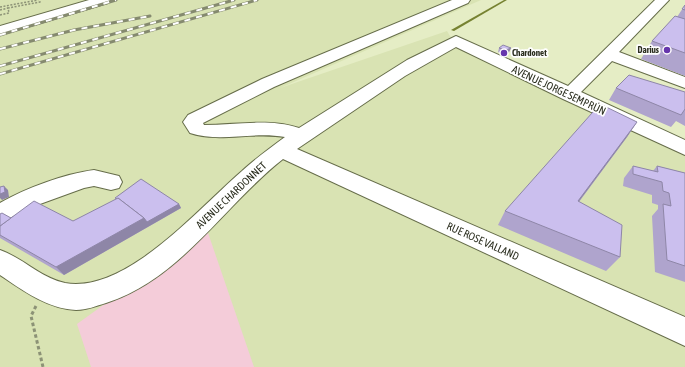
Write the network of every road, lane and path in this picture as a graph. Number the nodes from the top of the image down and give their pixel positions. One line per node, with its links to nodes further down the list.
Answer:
1 (39, 0): 5 (path); 6 (path)
2 (103, 0): 9 (street)
3 (463, 0): 14 (street)
4 (662, 0): 11 (street)
5 (0, 7)
6 (8, 8): 7 (path); 8 (path)
7 (0, 10)
8 (0, 15)
9 (0, 31)
10 (456, 41): 13 (street, AVENUE JORGE SEMPRÚN); 14 (street, AVENUE CHARDONNET)
11 (609, 54): 12 (street); 13 (street)
12 (685, 83)
13 (569, 95): 15 (street, AVENUE JORGE SEMPRÚN)
14 (302, 136): 16 (street, AVENUE CHARDONNET)
15 (685, 148)
16 (281, 150): 20 (street, AVENUE CHARDONNET); 21 (street, RUE ROSE VALLAND)
17 (111, 182): 18 (street)
18 (0, 214)
19 (0, 261): 20 (street, AVENUE CHARDONNET)
20 (44, 288): 22 (path)
21 (685, 332)
22 (43, 367)

